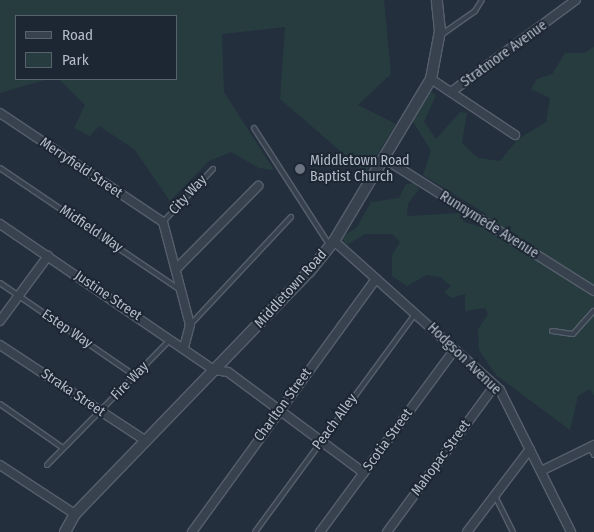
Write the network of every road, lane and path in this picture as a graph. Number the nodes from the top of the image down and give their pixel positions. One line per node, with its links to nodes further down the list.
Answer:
1 (437, 0): 4 (street, Middletown Road)
2 (482, 0): 4 (lane)
3 (576, 0): 6 (street, Stratmore Avenue)
4 (440, 36): 5 (street, Middletown Road)
5 (431, 79): 6 (street, Stratmore Avenue); 10 (street, Middletown Road)
6 (451, 92): 9 (street)
7 (0, 113): 15 (street, Merryfield Street)
8 (254, 128): 17 (lane)
9 (515, 135)
10 (385, 159): 17 (street, Middletown Road); 22 (street, Runnymede Avenue)
11 (0, 168): 23 (lane, Midfield Way)
12 (213, 168): 15 (lane, City Way)
13 (258, 186): 19 (street)
14 (291, 217): 28 (lane)
15 (163, 222): 19 (street)
16 (0, 224): 18 (street, Justine Street)
17 (332, 243): 20 (street, Hodgson Avenue); 34 (street, Middletown Road)
18 (48, 256): 24 (street); 30 (street, Justine Street)
19 (176, 269): 23 (street)
20 (376, 279): 26 (street, Hodgson Avenue); 38 (street, Charlton Street)
21 (0, 283): 24 (lane, Estep Way)
22 (594, 290)
23 (181, 291): 28 (street)
24 (19, 296): 27 (street); 35 (lane, Estep Way)
25 (594, 311): 29 (lane)
26 (416, 314): 33 (street, Hodgson Avenue); 41 (lane, Peach Alley)
27 (0, 321)
28 (190, 325): 32 (street)
29 (552, 331)
30 (172, 339): 32 (street, Justine Street); 35 (lane, Fire Way)
31 (0, 345): 39 (street, Straka Street)
32 (184, 348): 34 (street, Justine Street)
33 (455, 349): 36 (street, Hodgson Avenue); 49 (street, Scotia Street)
34 (214, 370): 38 (street, Justine Street); 40 (street, Middletown Road)
35 (134, 375): 39 (lane, Fire Way)
36 (495, 385): 44 (street, Hodgson Avenue); 56 (street, Mahopac Street)
37 (0, 404): 43 (lane)
38 (278, 410): 41 (street, Justine Street); 53 (street, Charlton Street)
39 (100, 412): 40 (street, Straka Street); 43 (lane, Fire Way)
40 (146, 441): 51 (street, Middletown Road)
41 (320, 442): 49 (street, Justine Street); 54 (lane, Peach Alley)
42 (592, 446): 45 (lane); 48 (street)
43 (63, 448): 47 (lane, Fire Way)
44 (530, 449): 48 (street, Hodgson Avenue); 50 (street)
45 (594, 456)
46 (0, 465): 51 (street)
47 (47, 465)
48 (541, 471): 59 (street, Hodgson Avenue)
49 (364, 473): 55 (street, Scotia Street)
50 (494, 495): 57 (street); 58 (lane)
51 (75, 514): 52 (street, Middletown Road)
52 (65, 532)
53 (192, 532)
54 (255, 532)
55 (320, 532)
56 (387, 532)
57 (467, 532)
58 (513, 532)
59 (571, 532)

